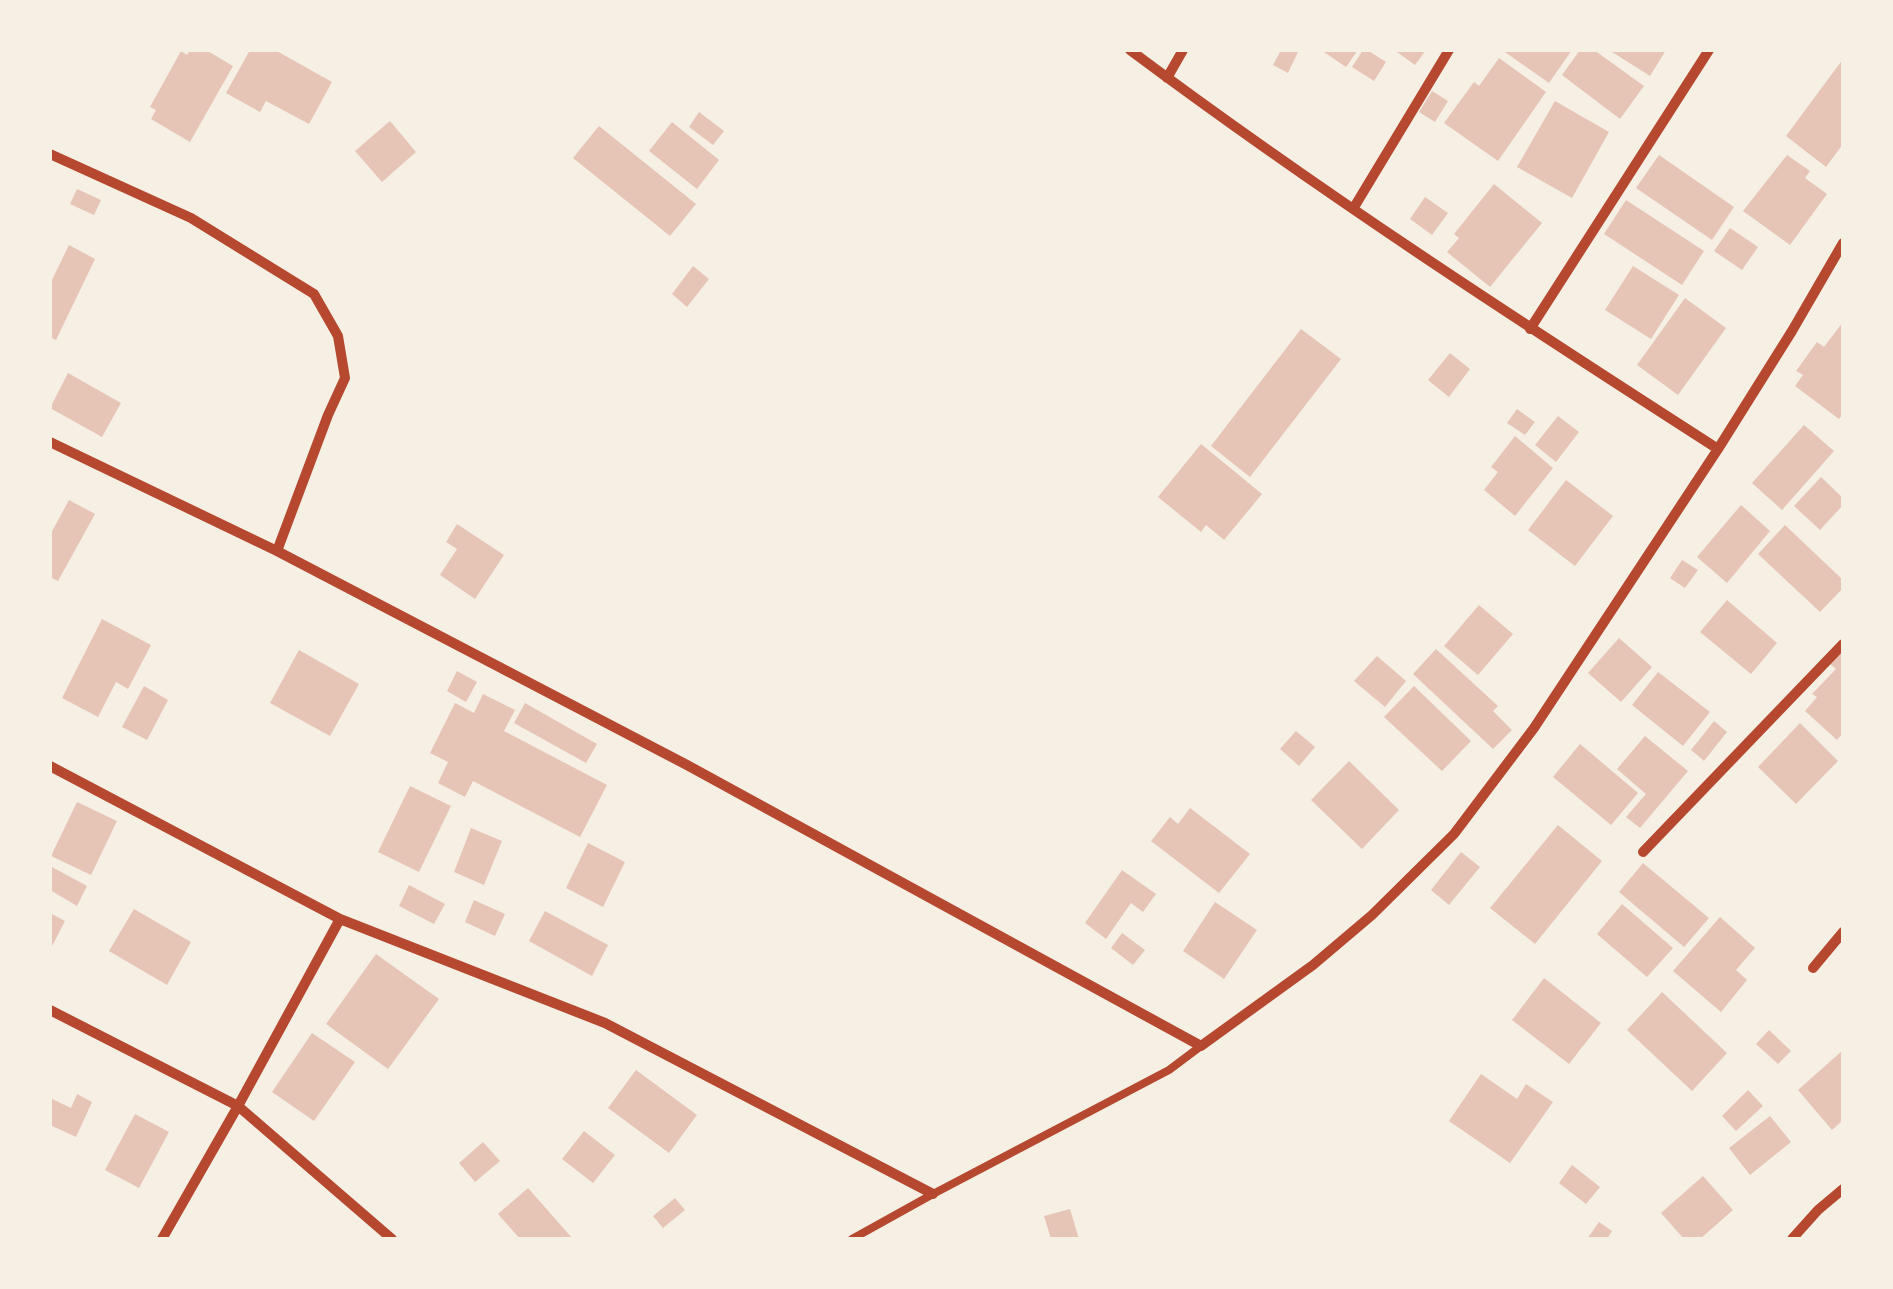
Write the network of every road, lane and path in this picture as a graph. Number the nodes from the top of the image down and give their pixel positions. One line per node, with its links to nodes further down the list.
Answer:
1 (1130, 50): 5 (street)
2 (1183, 50): 5 (street)
3 (1449, 50): 7 (street)
4 (1709, 50): 9 (street)
5 (1167, 78): 7 (street)
6 (50, 154): 12 (street)
7 (1353, 209): 9 (street)
8 (1843, 243): 11 (street)
9 (1530, 328): 11 (street)
10 (50, 442): 12 (street)
11 (1718, 449): 20 (street)
12 (278, 551): 20 (street)
13 (1843, 644): 15 (street)
14 (50, 766): 16 (street)
15 (1643, 852)
16 (340, 919): 21 (street); 23 (street)
17 (1843, 932): 18 (street)
18 (1814, 968)
19 (50, 1010): 21 (street)
20 (1201, 1046): 23 (lane)
21 (238, 1106): 24 (street); 25 (street)
22 (1843, 1190): 27 (street)
23 (933, 1194): 26 (lane)
24 (162, 1239)
25 (392, 1239)
26 (852, 1239)
27 (1792, 1239)

